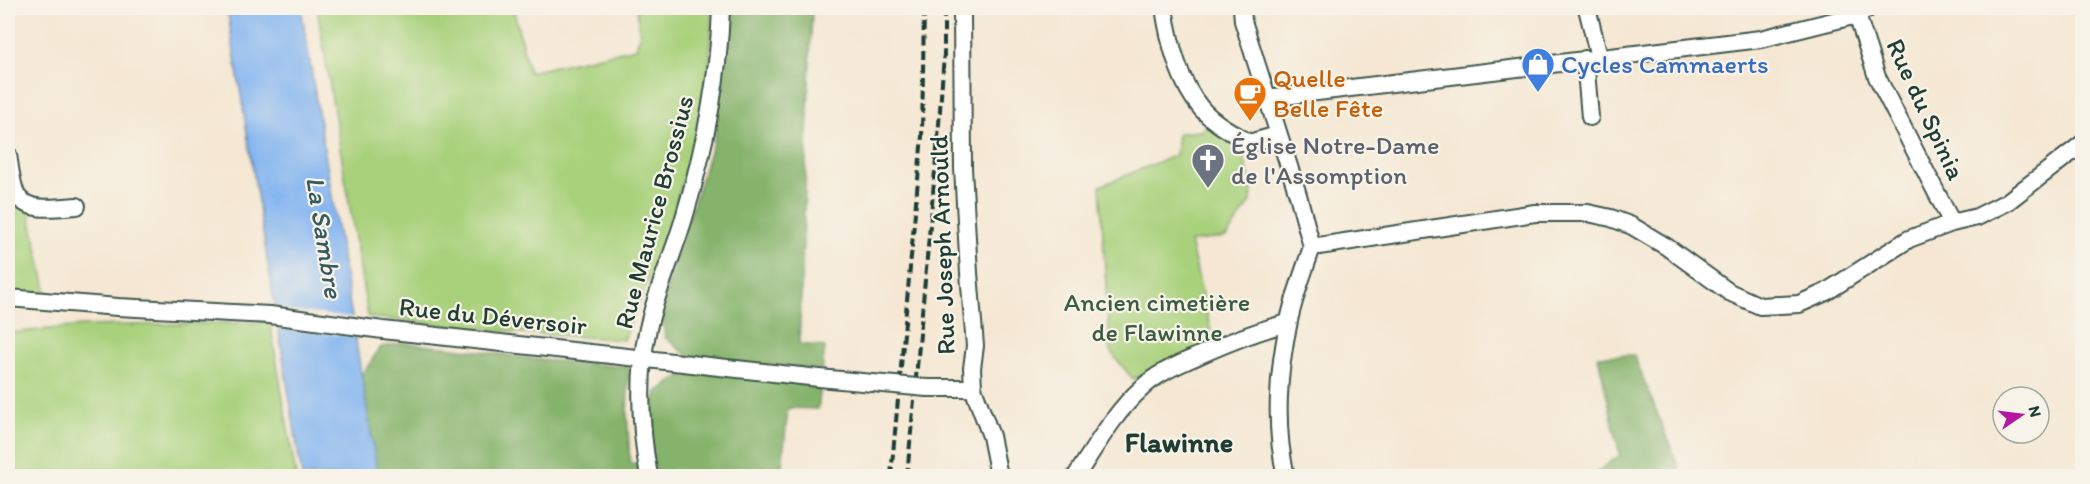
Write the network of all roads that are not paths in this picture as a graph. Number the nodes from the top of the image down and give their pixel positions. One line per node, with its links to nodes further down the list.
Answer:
1 (721, 8): 18 (street, Rue Maurice Brossius)
2 (962, 8): 19 (street, Rue Joseph Arnould)
3 (1164, 8): 10 (street)
4 (1242, 8): 8 (street)
5 (1587, 8): 7 (street)
6 (1863, 11): 7 (street); 14 (street, Rue du Spinia)
7 (1592, 58): 8 (street); 9 (street)
8 (1267, 98): 10 (street)
9 (1590, 117)
10 (1278, 135): 15 (street)
11 (2082, 144): 14 (street)
12 (8, 155): 13 (street)
13 (77, 206)
14 (1952, 223): 15 (street)
15 (1311, 247): 17 (street)
16 (8, 298): 18 (street, Rue du Déversoir)
17 (1288, 323): 22 (street); 23 (street)
18 (643, 358): 19 (street, Rue du Déversoir, bridge); 20 (street, Rue Maurice Brossius)
19 (973, 388): 21 (street, Rue Joseph Arnould)
20 (648, 477)
21 (999, 477)
22 (1076, 477)
23 (1286, 477)

